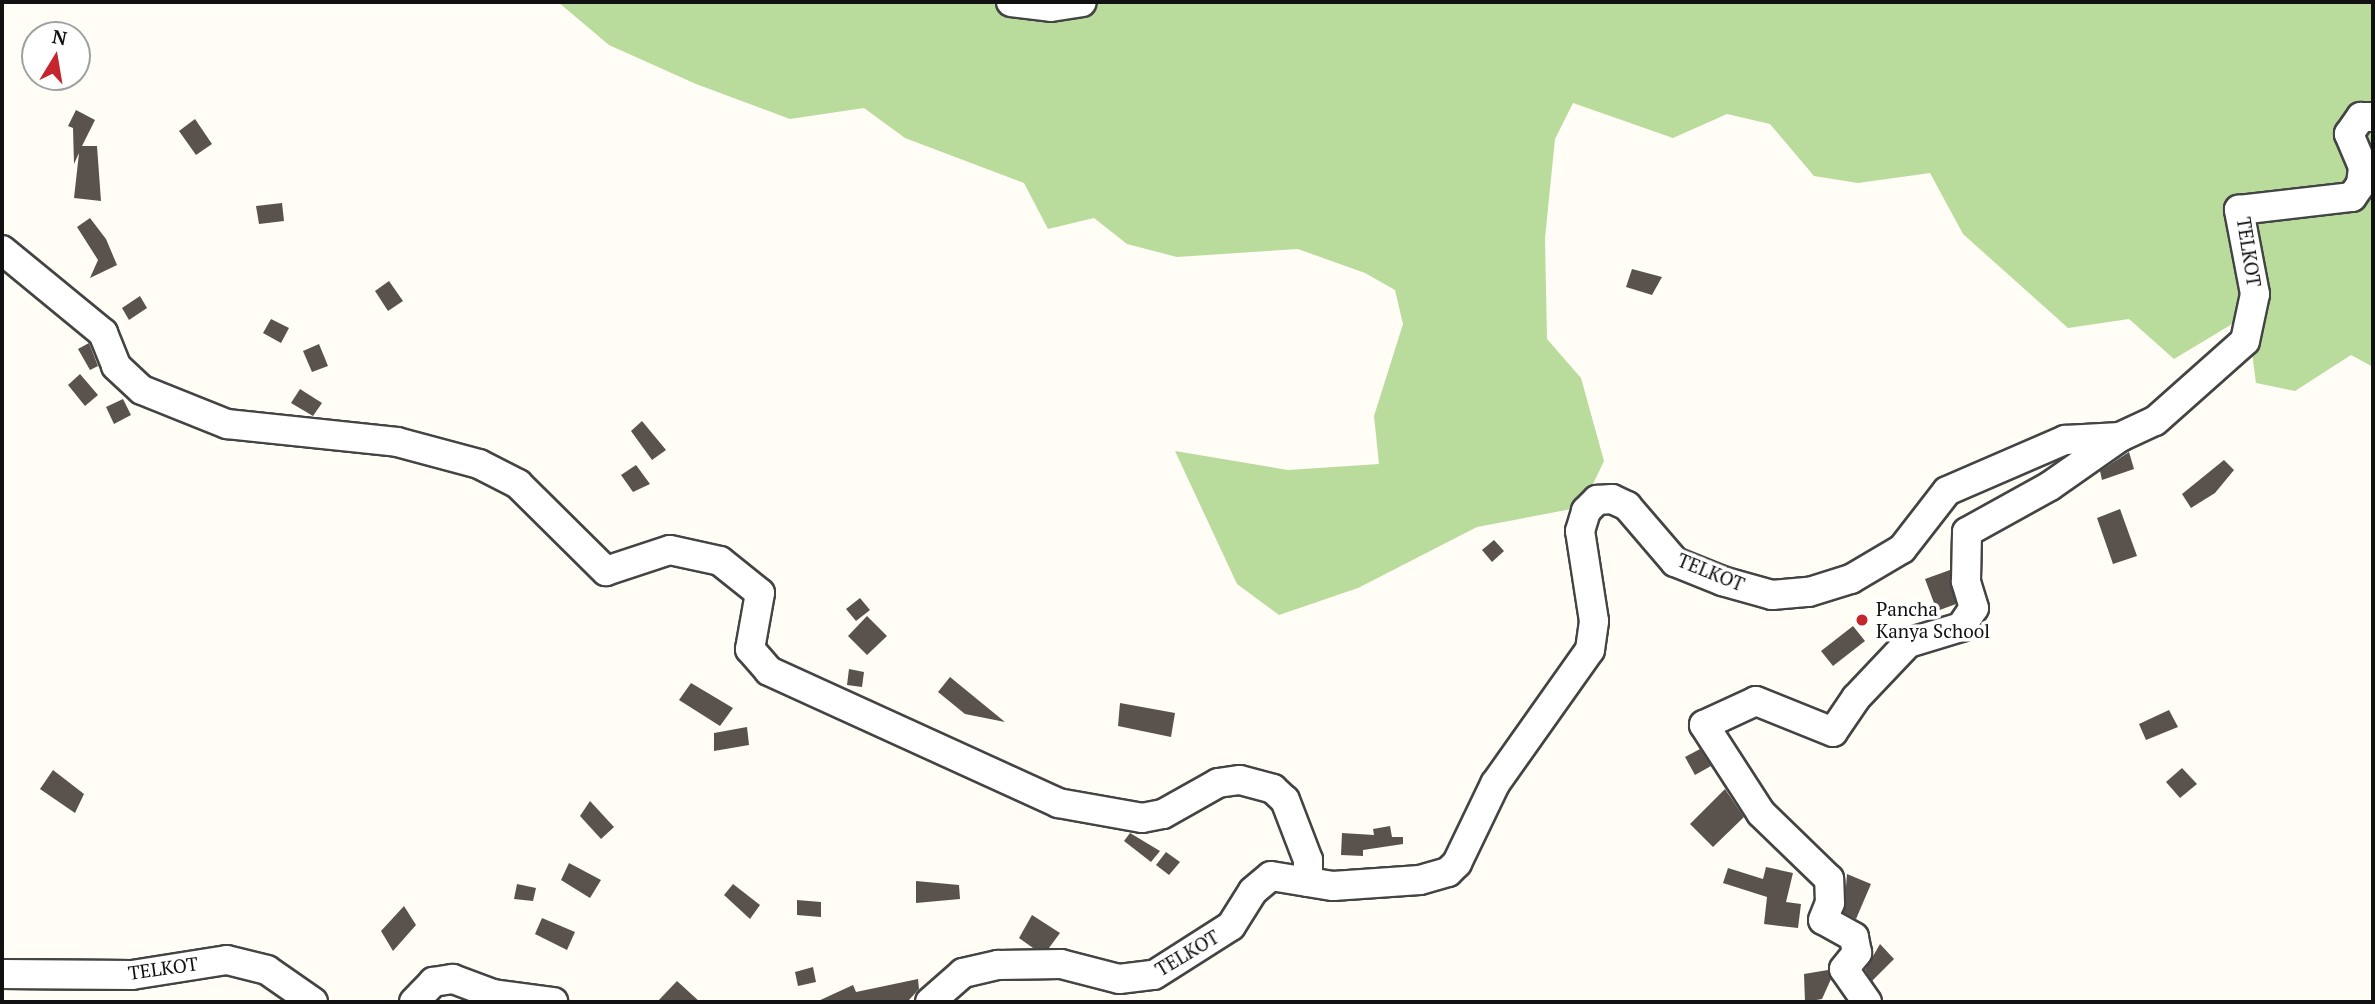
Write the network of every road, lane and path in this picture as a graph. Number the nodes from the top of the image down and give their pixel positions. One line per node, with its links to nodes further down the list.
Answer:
1 (1011, 2): 2 (street)
2 (1082, 2)
3 (2373, 117): 5 (street, TELKOT)
4 (2, 250): 6 (street)
5 (2120, 437): 6 (street, TELKOT); 12 (street)
6 (1308, 882): 11 (street, TELKOT)
7 (2, 974): 8 (street, TELKOT)
8 (313, 1002)
9 (414, 1002): 10 (street)
10 (553, 1002)
11 (930, 1002)
12 (1867, 1002)

